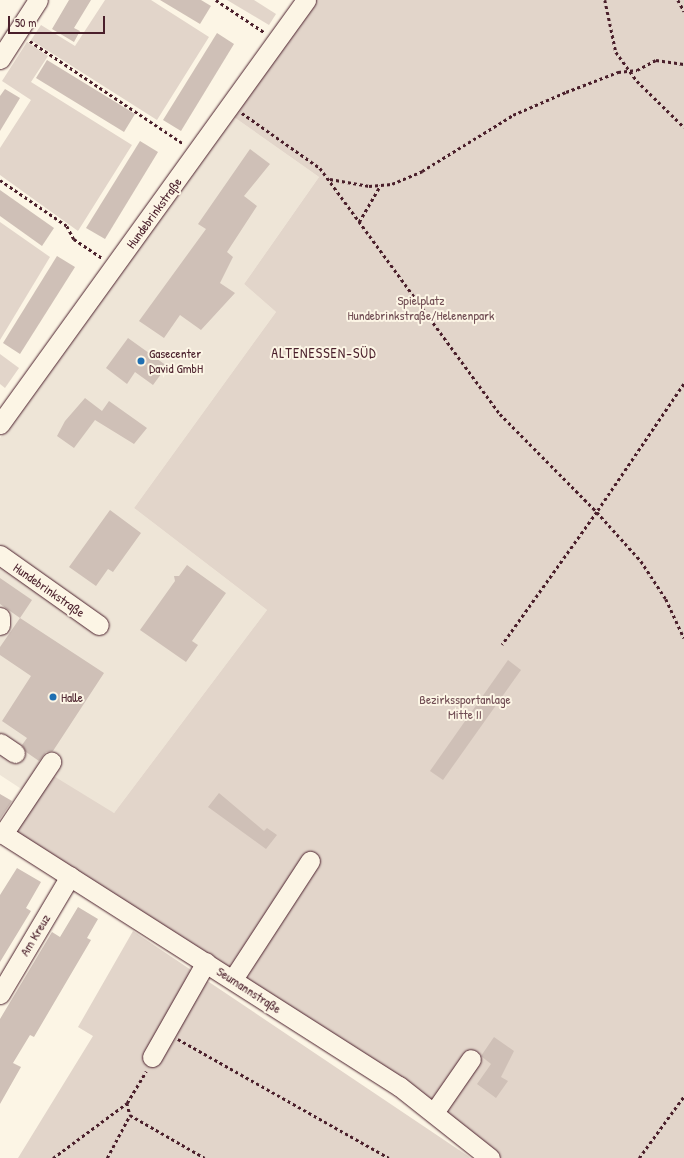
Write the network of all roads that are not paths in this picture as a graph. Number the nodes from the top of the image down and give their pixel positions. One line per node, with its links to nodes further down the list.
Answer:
1 (38, 0): 3 (street)
2 (306, 0): 4 (street, Hundebrinkstraße)
3 (0, 59)
4 (0, 424)
5 (0, 555): 8 (street, Hundebrinkstraße)
6 (0, 617): 7 (street)
7 (0, 625)
8 (99, 625)
9 (51, 762): 10 (street)
10 (2, 833): 12 (street, Seumannstraße)
11 (310, 861): 14 (street)
12 (70, 876): 13 (street, Seumannstraße); 15 (street, Am Kreuz)
13 (206, 962): 14 (street, Seumannstraße); 16 (street)
14 (233, 979): 18 (street, Seumannstraße)
15 (0, 994)
16 (152, 1057)
17 (470, 1059): 18 (street)
18 (435, 1111): 19 (street, Seumannstraße)
19 (490, 1158)

